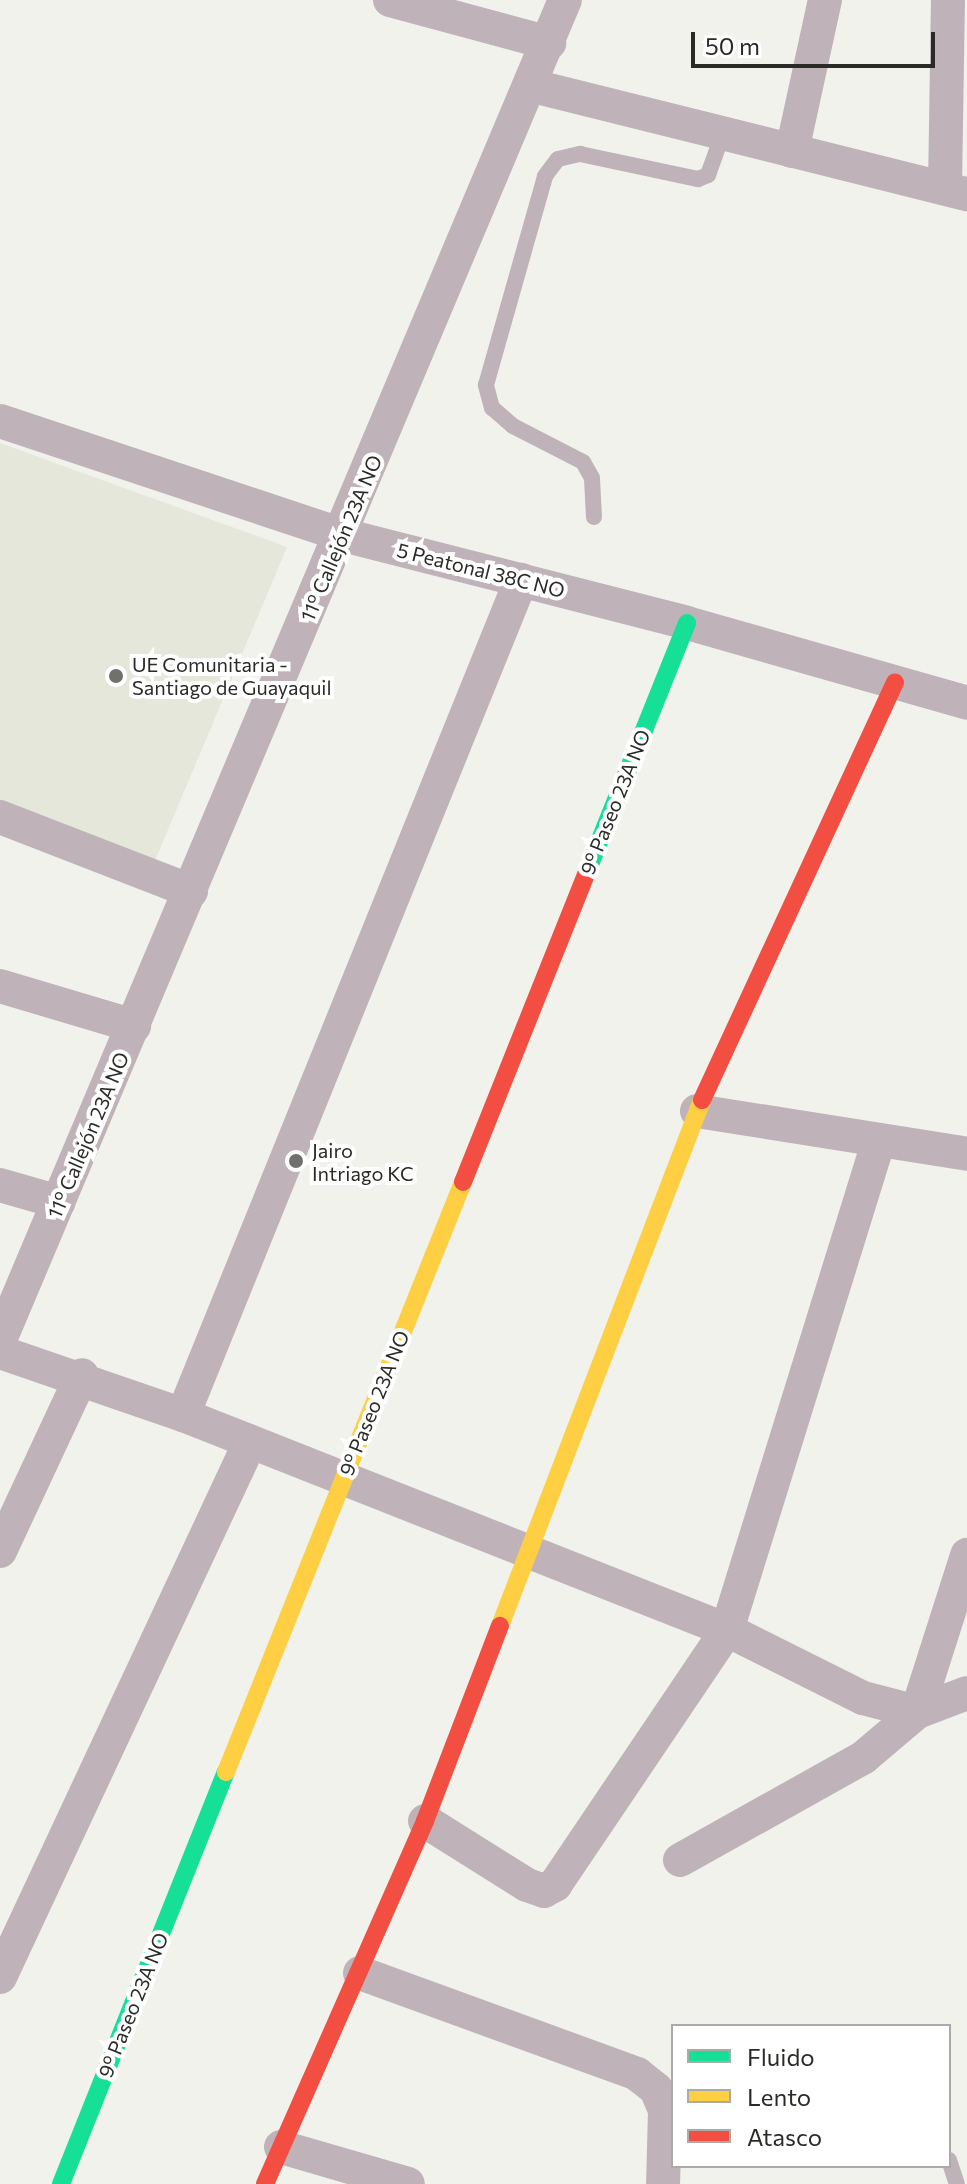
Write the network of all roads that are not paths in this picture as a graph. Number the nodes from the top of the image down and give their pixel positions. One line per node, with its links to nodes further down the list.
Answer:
1 (390, 0): 5 (street)
2 (565, 0): 5 (street, 11º Callejón 23A NO)
3 (825, 0): 8 (street)
4 (948, 0): 9 (street)
5 (549, 43): 6 (street, 11º Callejón 23A NO)
6 (533, 86): 7 (street); 12 (street, 11º Callejón 23A NO)
7 (723, 133): 8 (street); 11 (lane)
8 (792, 151): 9 (street)
9 (956, 191)
10 (0, 421): 12 (street, 5 Peatonal 38C NO)
11 (594, 517)
12 (343, 535): 13 (street, 5 Peatonal 38C NO); 18 (street, 11º Callejón 23A NO)
13 (521, 580): 14 (street, 5 Peatonal 38C NO); 29 (street)
14 (687, 623): 15 (street, 5 Peatonal 38C NO); 31 (street, 9º Paseo 23A NO)
15 (895, 682): 16 (street, 5 Peatonal 38C NO); 21 (street)
16 (967, 703)
17 (0, 817): 18 (street)
18 (191, 891): 20 (street, 11º Callejón 23A NO)
19 (0, 986): 20 (street)
20 (134, 1026): 25 (street, 11º Callejón 23A NO)
21 (697, 1111): 22 (street); 33 (street)
22 (879, 1140): 23 (street); 35 (street)
23 (967, 1154)
24 (0, 1185): 25 (street)
25 (59, 1202): 26 (street, 11º Callejón 23A NO)
26 (0, 1340)
27 (0, 1352): 28 (street)
28 (82, 1375): 29 (street); 32 (street)
29 (183, 1415): 30 (street)
30 (250, 1442): 31 (street); 41 (street)
31 (344, 1478): 33 (street); 43 (street, 9º Paseo 23A NO)
32 (0, 1551)
33 (531, 1553): 35 (street); 38 (street)
34 (967, 1555): 37 (street)
35 (727, 1630): 37 (street); 38 (street)
36 (967, 1693): 37 (street)
37 (917, 1712): 39 (street)
38 (425, 1821): 40 (street)
39 (680, 1860)
40 (360, 1973): 42 (street); 46 (street)
41 (0, 1977)
42 (281, 2147): 44 (street); 45 (street)
43 (61, 2184)
44 (265, 2184)
45 (408, 2184)
46 (663, 2184)

